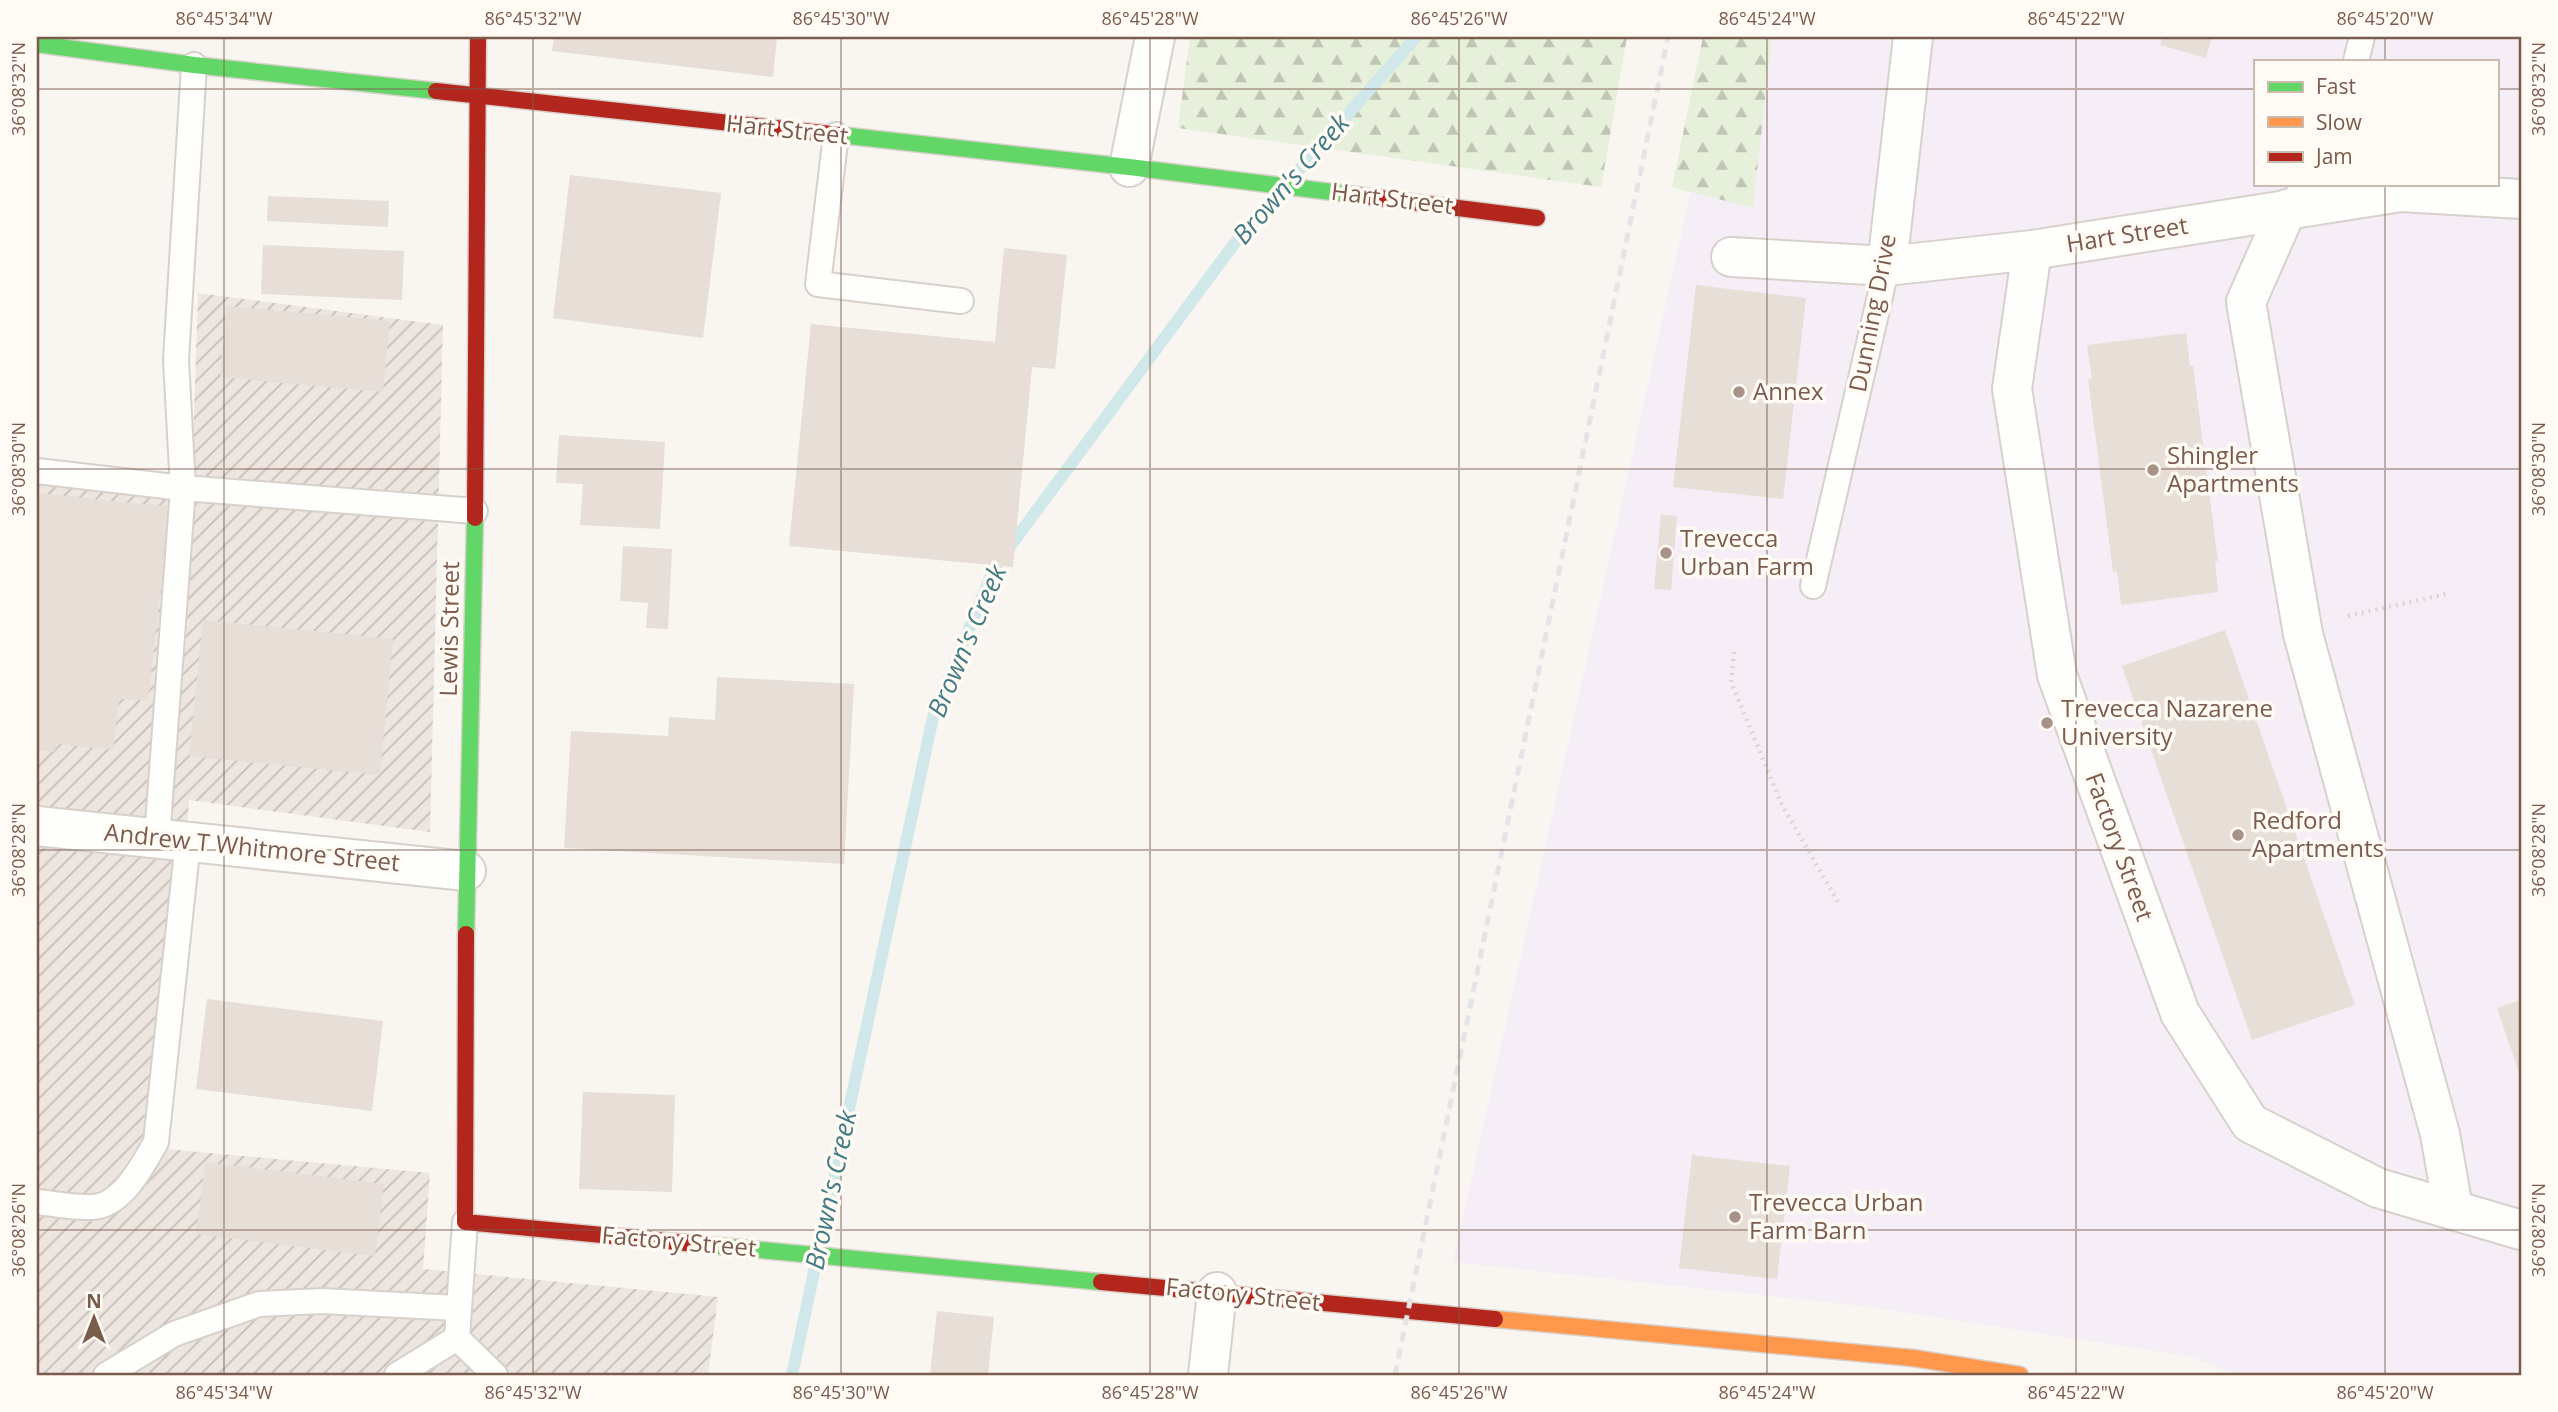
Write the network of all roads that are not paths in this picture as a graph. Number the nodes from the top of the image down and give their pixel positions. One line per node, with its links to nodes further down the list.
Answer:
1 (478, 37): 8 (street, Lewis Street)
2 (1155, 37): 10 (street)
3 (1913, 37): 16 (street, Dunning Drive)
4 (2362, 37): 6 (lane)
5 (37, 44): 7 (street, Hart Street)
6 (2356, 60)
7 (194, 65): 8 (street, Hart Street); 19 (lane)
8 (479, 96): 9 (street, Hart Street); 20 (street, Lewis Street)
9 (836, 135): 10 (street, Hart Street); 17 (lane)
10 (1129, 167): 13 (street, Hart Street)
11 (2296, 197): 12 (street, Hart Street); 14 (street, Hart Street); 26 (street)
12 (2521, 199)
13 (1537, 218)
14 (2032, 250): 16 (street, Hart Street); 26 (street, Factory Street)
15 (1731, 257): 16 (street, Hart Street)
16 (1887, 266): 21 (lane, Dunning Drive)
17 (961, 300)
18 (37, 471): 19 (lane)
19 (183, 488): 20 (lane); 23 (lane)
20 (475, 511): 24 (street, Lewis Street)
21 (1813, 586)
22 (37, 826): 23 (street, Andrew T Whitmore Street)
23 (173, 840): 24 (street, Andrew T Whitmore Street); 25 (lane)
24 (466, 870): 27 (street, Lewis Street)
25 (37, 1202)
26 (2454, 1208): 28 (street, Factory Street)
27 (465, 1222): 29 (street, Factory Street); 30 (lane)
28 (2521, 1230)
29 (1217, 1293): 35 (street); 36 (street, Factory Street)
30 (458, 1308): 31 (lane); 32 (lane)
31 (457, 1338): 33 (lane); 34 (lane)
32 (106, 1375)
33 (397, 1375)
34 (495, 1375)
35 (1208, 1375)
36 (2020, 1375)

